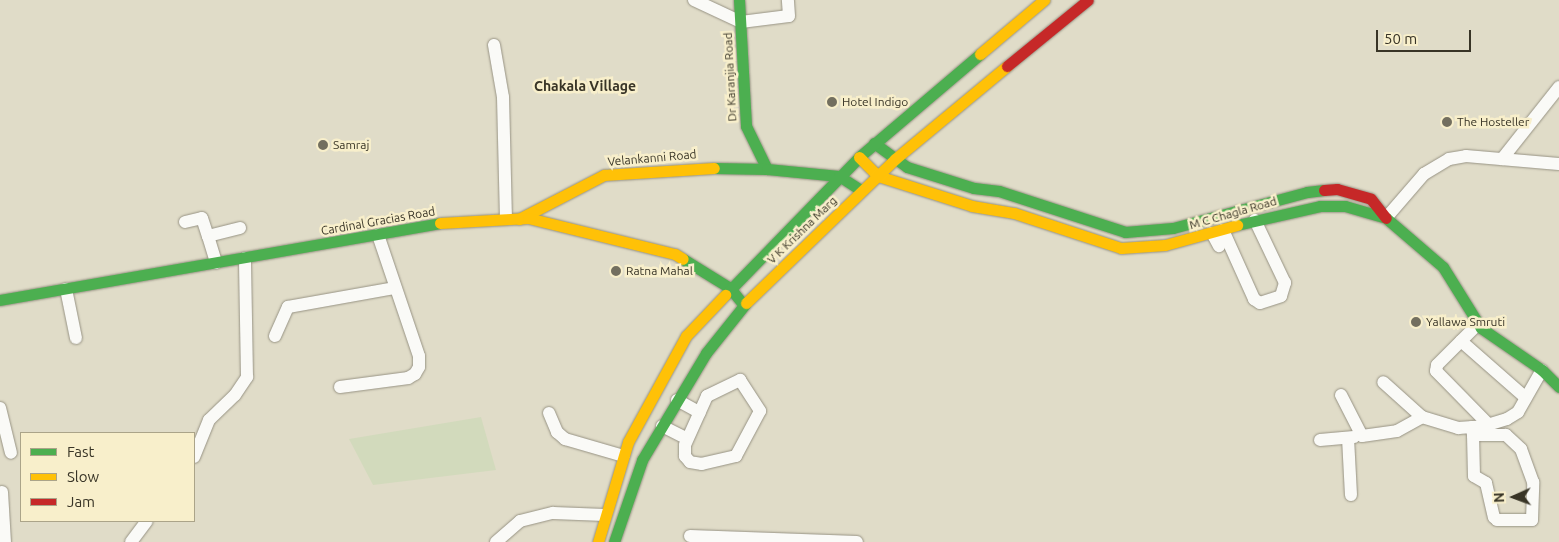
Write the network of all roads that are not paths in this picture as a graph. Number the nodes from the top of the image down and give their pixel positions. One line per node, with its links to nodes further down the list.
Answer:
1 (694, 0): 6 (street)
2 (739, 0): 6 (street, Dr Karanjia Road)
3 (788, 0): 6 (street)
4 (1044, 0): 9 (street, V K Krishna Marg)
5 (1088, 0): 11 (street, V K Krishna Marg)
6 (741, 22): 14 (street, Dr Karanjia Road)
7 (494, 45): 22 (street)
8 (1559, 87): 12 (street)
9 (874, 142): 10 (street, V K Krishna Marg); 11 (street)
10 (859, 157): 15 (street, V K Krishna Marg); 16 (street, M C Chagla Road)
11 (895, 159): 16 (street, V K Krishna Marg); 26 (street)
12 (1502, 159): 13 (street); 21 (street)
13 (1559, 164)
14 (767, 169): 15 (street); 22 (street, Velankanni Road)
15 (839, 176): 17 (street); 38 (street, V K Krishna Marg)
16 (878, 176): 17 (street, V K Krishna Marg); 32 (street, M C Chagla Road)
17 (862, 191): 41 (street, V K Krishna Marg)
18 (1265, 204): 19 (street); 20 (street); 21 (street)
19 (1236, 212): 25 (street); 29 (street)
20 (1270, 216): 21 (street, M C Chagla Road); 23 (street, M C Chagla Road)
21 (1386, 218): 42 (street, M C Chagla Road)
22 (513, 219): 30 (street, Cardinal Gracias Road); 38 (street, Cardinal Gracias Road)
23 (1255, 220): 25 (street, M C Chagla Road); 28 (street)
24 (185, 222): 31 (street)
25 (1240, 225): 28 (street, M C Chagla Road)
26 (1103, 226): 29 (street); 32 (street)
27 (240, 228): 31 (street)
28 (1217, 231): 33 (street); 34 (street, M C Chagla Road)
29 (1140, 232): 34 (street)
30 (378, 235): 35 (street, Cardinal Gracias Road); 37 (street)
31 (208, 236): 36 (street)
32 (1098, 242): 34 (street, M C Chagla Road)
33 (1219, 246)
34 (1137, 249)
35 (245, 258): 36 (street, Cardinal Gracias Road); 65 (street)
36 (216, 263): 39 (street, Cardinal Gracias Road)
37 (395, 288): 43 (street); 48 (street)
38 (730, 288): 41 (street, Cardinal Gracias Road); 66 (street, V K Krishna Marg)
39 (66, 289): 40 (street, Cardinal Gracias Road); 44 (street)
40 (0, 300)
41 (744, 305): 52 (street, V K Krishna Marg)
42 (1478, 324): 45 (street); 46 (street, M C Chagla Road)
43 (275, 336)
44 (76, 338)
45 (1461, 341): 51 (street); 57 (street)
46 (1542, 370): 49 (street, M C Chagla Road); 51 (street)
47 (1383, 382): 56 (street)
48 (340, 387)
49 (1559, 387)
50 (1341, 395): 60 (street)
51 (1526, 398): 57 (street)
52 (677, 400): 54 (street); 58 (street, V K Krishna Marg)
53 (0, 408): 64 (street)
54 (700, 412): 62 (street); 62 (street)
55 (550, 413): 66 (street)
56 (1422, 417): 59 (street); 60 (street)
57 (1489, 425): 59 (street)
58 (662, 426): 62 (street); 76 (street, V K Krishna Marg)
59 (1473, 431): 59 (street)
60 (1362, 436): 61 (street)
61 (1348, 438): 63 (street); 68 (street)
62 (687, 439)
63 (1320, 440)
64 (11, 454)
65 (195, 455)
66 (624, 456): 69 (street, V K Krishna Marg)
67 (2, 492): 72 (street)
68 (1351, 495)
69 (605, 515): 74 (street); 75 (street, V K Krishna Marg)
70 (146, 522): 73 (street)
71 (690, 536): 77 (street)
72 (5, 542)
73 (131, 542)
74 (496, 542)
75 (598, 542)
76 (614, 542)
77 (857, 542)

